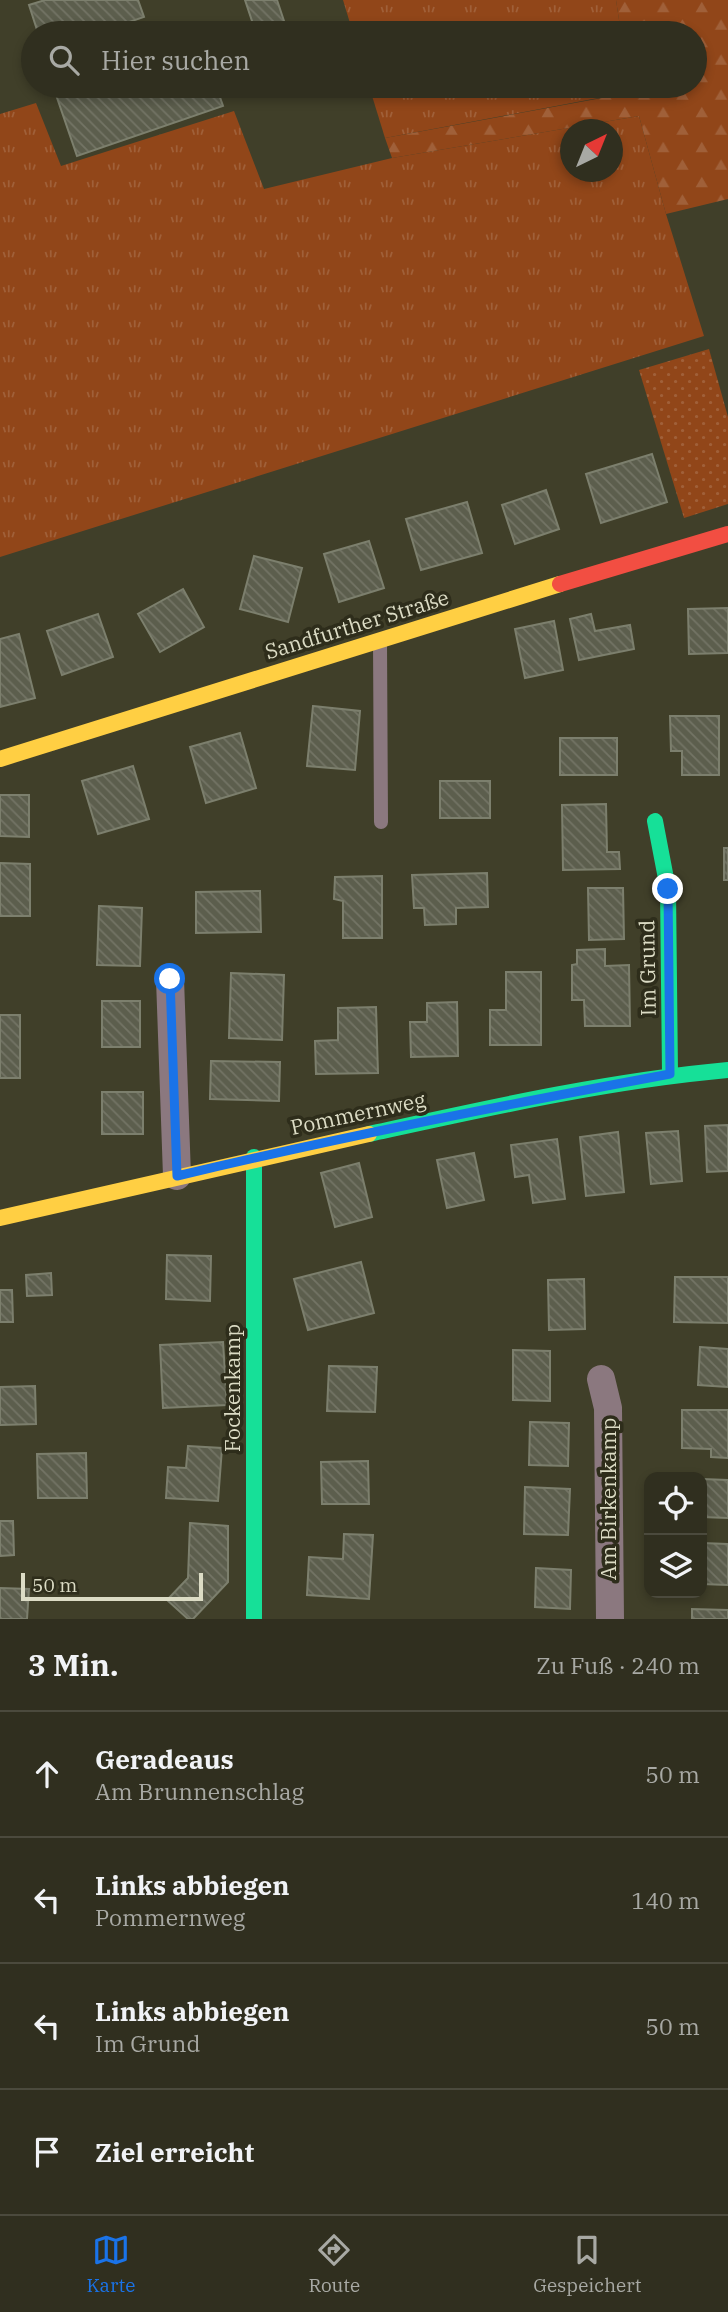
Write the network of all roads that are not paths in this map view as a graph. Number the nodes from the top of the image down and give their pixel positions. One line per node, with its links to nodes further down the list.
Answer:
1 (728, 534): 2 (street, Sandfurther Straße)
2 (380, 641): 3 (street, Sandfurther Straße); 5 (lane)
3 (0, 759)
4 (655, 821): 8 (street, Im Grund)
5 (381, 822)
6 (170, 979): 10 (street)
7 (728, 1070): 8 (street, Pommernweg)
8 (670, 1074): 9 (street, Pommernweg)
9 (254, 1157): 10 (street, Pommernweg); 13 (street, Fockenkamp)
10 (177, 1176): 11 (street, Pommernweg)
11 (0, 1218)
12 (601, 1379): 14 (street, Am Birkenkamp)
13 (254, 1619)
14 (610, 1619)

